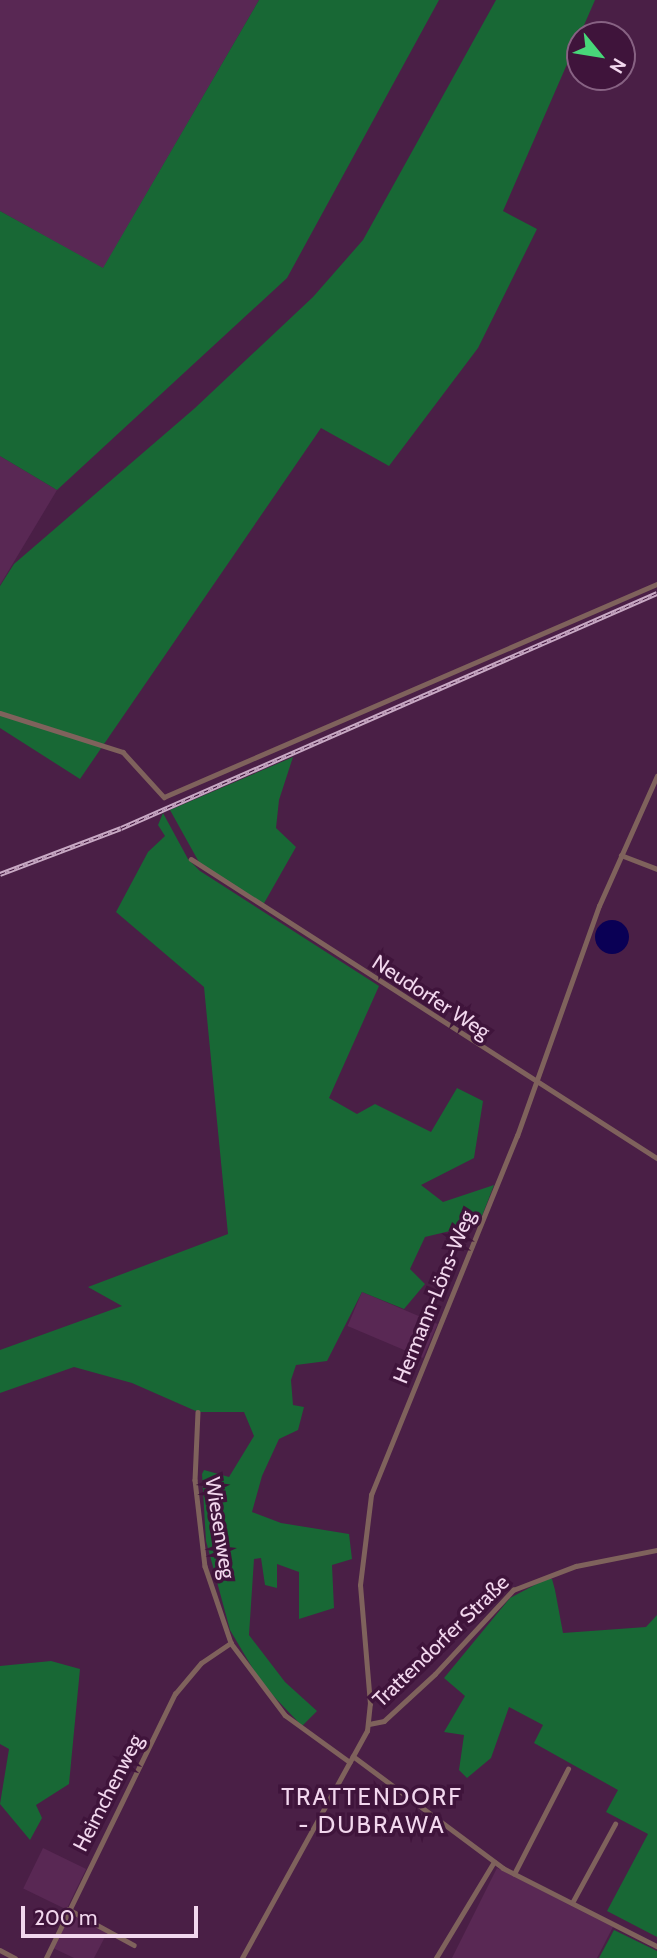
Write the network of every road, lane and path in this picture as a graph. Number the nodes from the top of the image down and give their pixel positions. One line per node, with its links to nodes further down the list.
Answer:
1 (657, 584): 2 (street)
2 (0, 713)
3 (657, 776): 4 (street, Hermann-Löns-Weg)
4 (621, 855): 6 (street); 7 (street, Hermann-Löns-Weg)
5 (191, 859): 7 (street, Neudorfer Weg)
6 (657, 869)
7 (536, 1083): 8 (street, Neudorfer Weg); 12 (street, Hermann-Löns-Weg)
8 (657, 1158)
9 (198, 1412): 11 (street, Wiesenweg)
10 (657, 1550): 12 (street, Trattendorfer Straße)
11 (231, 1643): 14 (street, Wiesenweg); 20 (street, Heimchenweg)
12 (369, 1724): 13 (street)
13 (353, 1756): 14 (street); 17 (street)
14 (350, 1762): 26 (street)
15 (568, 1769): 18 (street)
16 (615, 1824): 19 (street)
17 (494, 1862): 18 (street); 27 (street)
18 (514, 1874): 19 (street)
19 (572, 1903): 22 (street)
20 (68, 1909): 21 (street); 25 (street, Heimchenweg)
21 (134, 1945)
22 (657, 1946)
23 (0, 1950): 24 (street)
24 (15, 1958)
25 (46, 1958)
26 (242, 1958)
27 (436, 1958)

